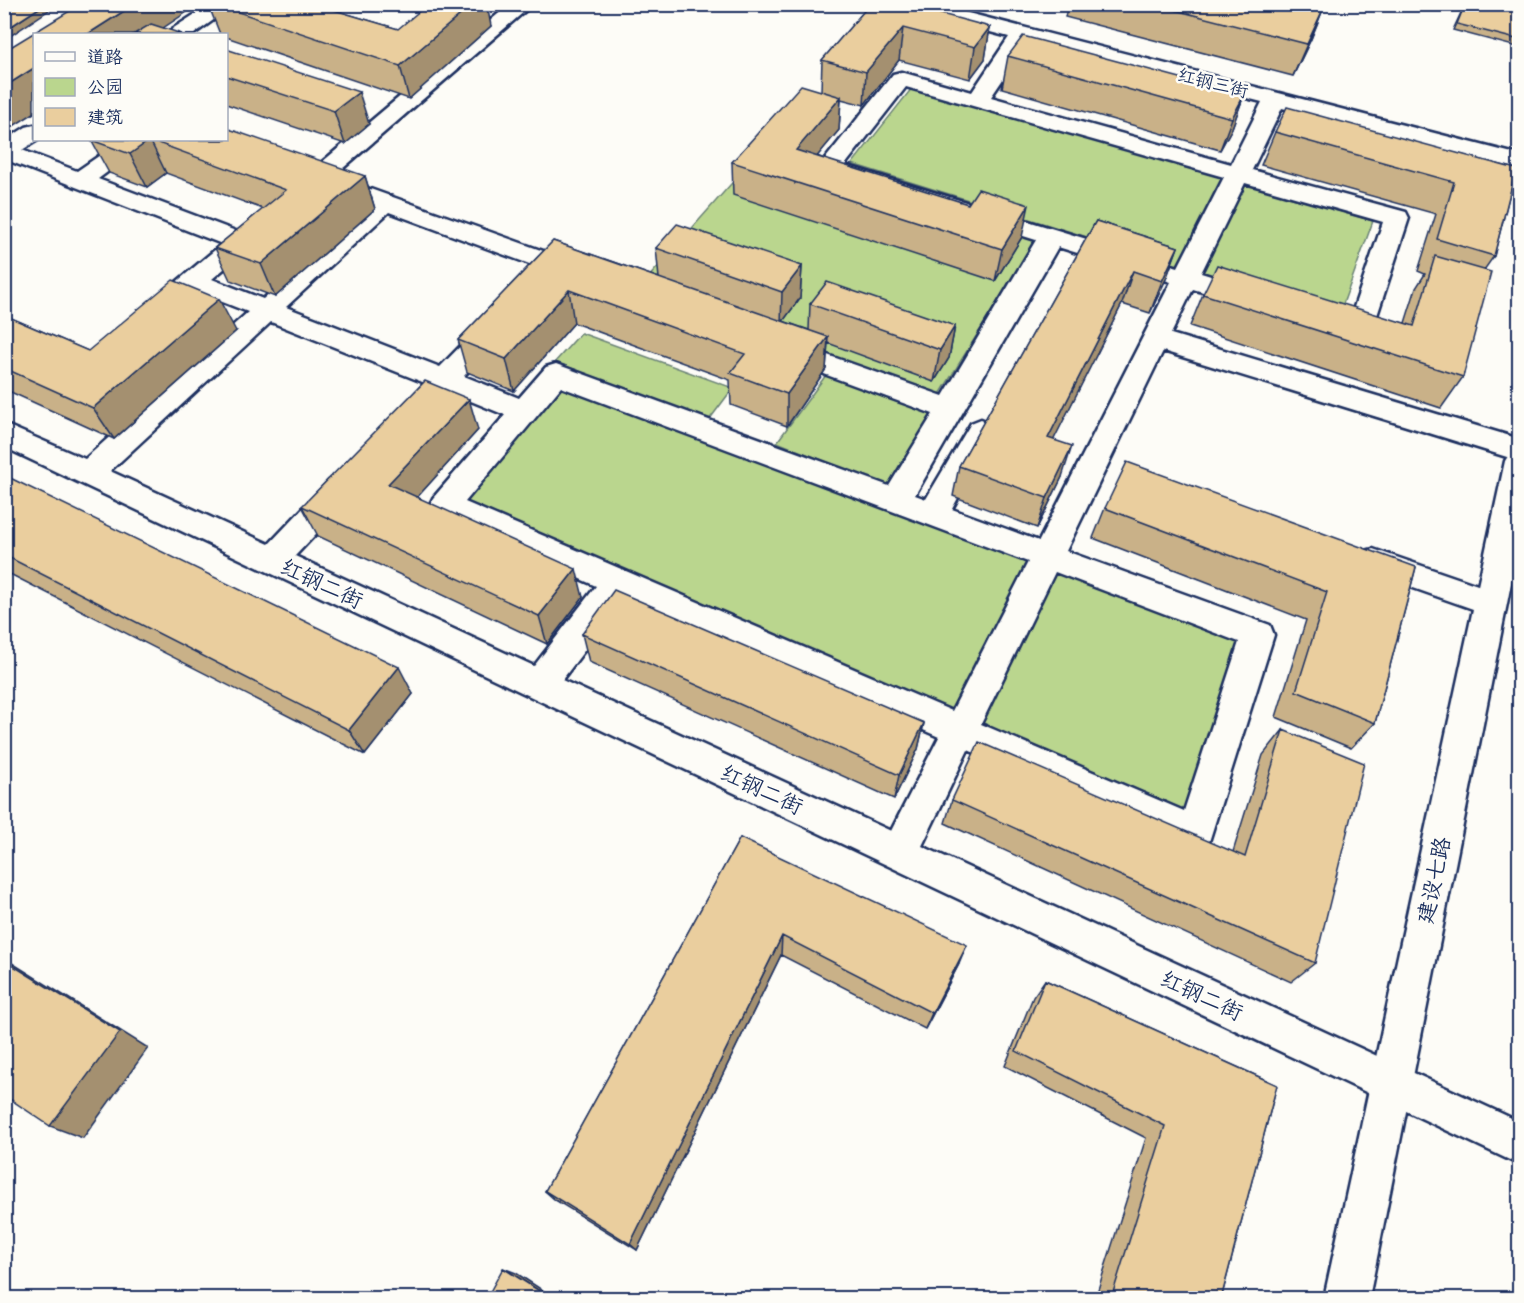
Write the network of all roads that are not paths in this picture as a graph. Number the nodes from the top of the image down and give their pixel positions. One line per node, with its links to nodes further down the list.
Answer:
1 (226, 4): 5 (street)
2 (908, 4): 6 (street, 红钢三街)
3 (483, 7): 4 (street)
4 (517, 10): 15 (street)
5 (182, 33)
6 (1022, 34): 7 (street, 红钢三街); 8 (street)
7 (1275, 99): 12 (street, 红钢三街); 13 (street)
8 (978, 100): 13 (street); 16 (street)
9 (33, 133): 11 (street)
10 (135, 141): 14 (street)
11 (5, 151): 14 (street)
12 (1520, 162)
13 (1238, 173): 17 (street); 17 (street)
14 (80, 181): 19 (street)
15 (385, 202): 18 (street); 21 (street)
16 (1052, 235): 17 (street); 26 (street)
17 (1186, 277): 23 (street)
18 (598, 280)
19 (193, 281): 21 (street); 22 (street)
20 (515, 305): 25 (street)
21 (267, 310): 25 (street); 33 (street)
22 (134, 332)
23 (1156, 339): 31 (street); 38 (street)
24 (763, 340): 26 (street)
25 (444, 380): 27 (street); 30 (street)
26 (950, 409): 35 (street)
27 (524, 411): 35 (street); 40 (street)
28 (991, 411): 36 (street)
29 (4, 434): 33 (street, 红钢二街)
30 (387, 440)
31 (1520, 450)
32 (1520, 461): 41 (street, 建设七路)
33 (89, 473): 39 (street, 红钢二街)
34 (355, 474): 39 (street)
35 (896, 501): 36 (street)
36 (933, 515): 38 (street)
37 (1347, 552): 41 (street)
38 (1047, 557): 43 (street); 43 (street)
39 (273, 560): 42 (street, 红钢二街)
40 (618, 582): 42 (street); 43 (street)
41 (1490, 602): 45 (street, 建设七路)
42 (539, 685): 44 (street, 红钢二街)
43 (960, 731): 44 (street)
44 (899, 853): 45 (street, 红钢二街)
45 (1390, 1084): 46 (street, 红钢二街); 47 (street, 建设七路)
46 (1520, 1144)
47 (1346, 1299)

